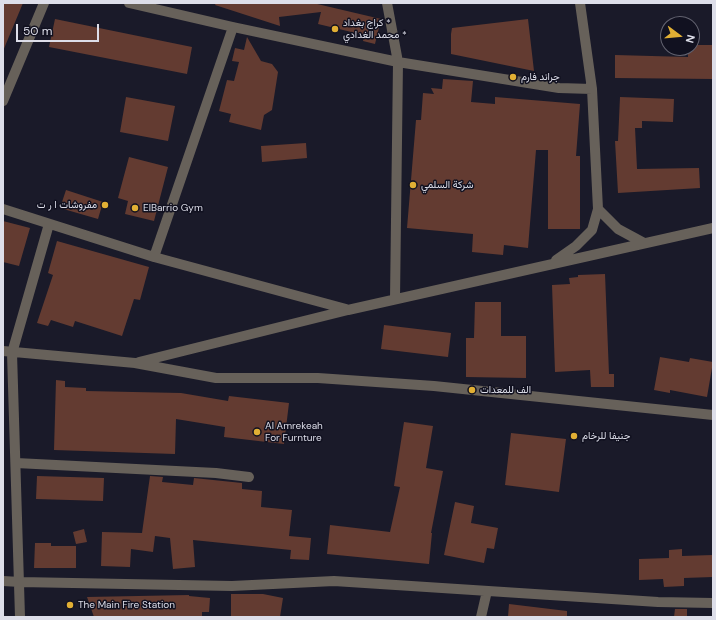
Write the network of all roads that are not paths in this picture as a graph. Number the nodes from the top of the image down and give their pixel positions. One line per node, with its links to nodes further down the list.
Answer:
1 (44, 3): 8 (street)
2 (129, 3): 5 (street)
3 (388, 3): 6 (street)
4 (580, 3): 7 (street)
5 (233, 27): 6 (street); 14 (street)
6 (398, 62): 7 (street); 16 (street)
7 (592, 89): 10 (street)
8 (3, 101)
9 (3, 209): 11 (street)
10 (598, 209): 13 (street); 15 (street)
11 (49, 224): 14 (street); 18 (street)
12 (713, 228): 13 (street)
13 (644, 243): 15 (street)
14 (154, 257): 17 (street)
15 (552, 264): 16 (street)
16 (395, 299): 17 (street)
17 (348, 310): 19 (street)
18 (8, 352): 19 (street); 21 (street)
19 (135, 363): 20 (street)
20 (713, 415)
21 (16, 463): 22 (street); 24 (street)
22 (249, 478)
23 (3, 581): 24 (street)
24 (20, 582): 25 (street); 27 (street)
25 (487, 591): 26 (street); 28 (street)
26 (713, 603)
27 (20, 617)
28 (481, 617)

